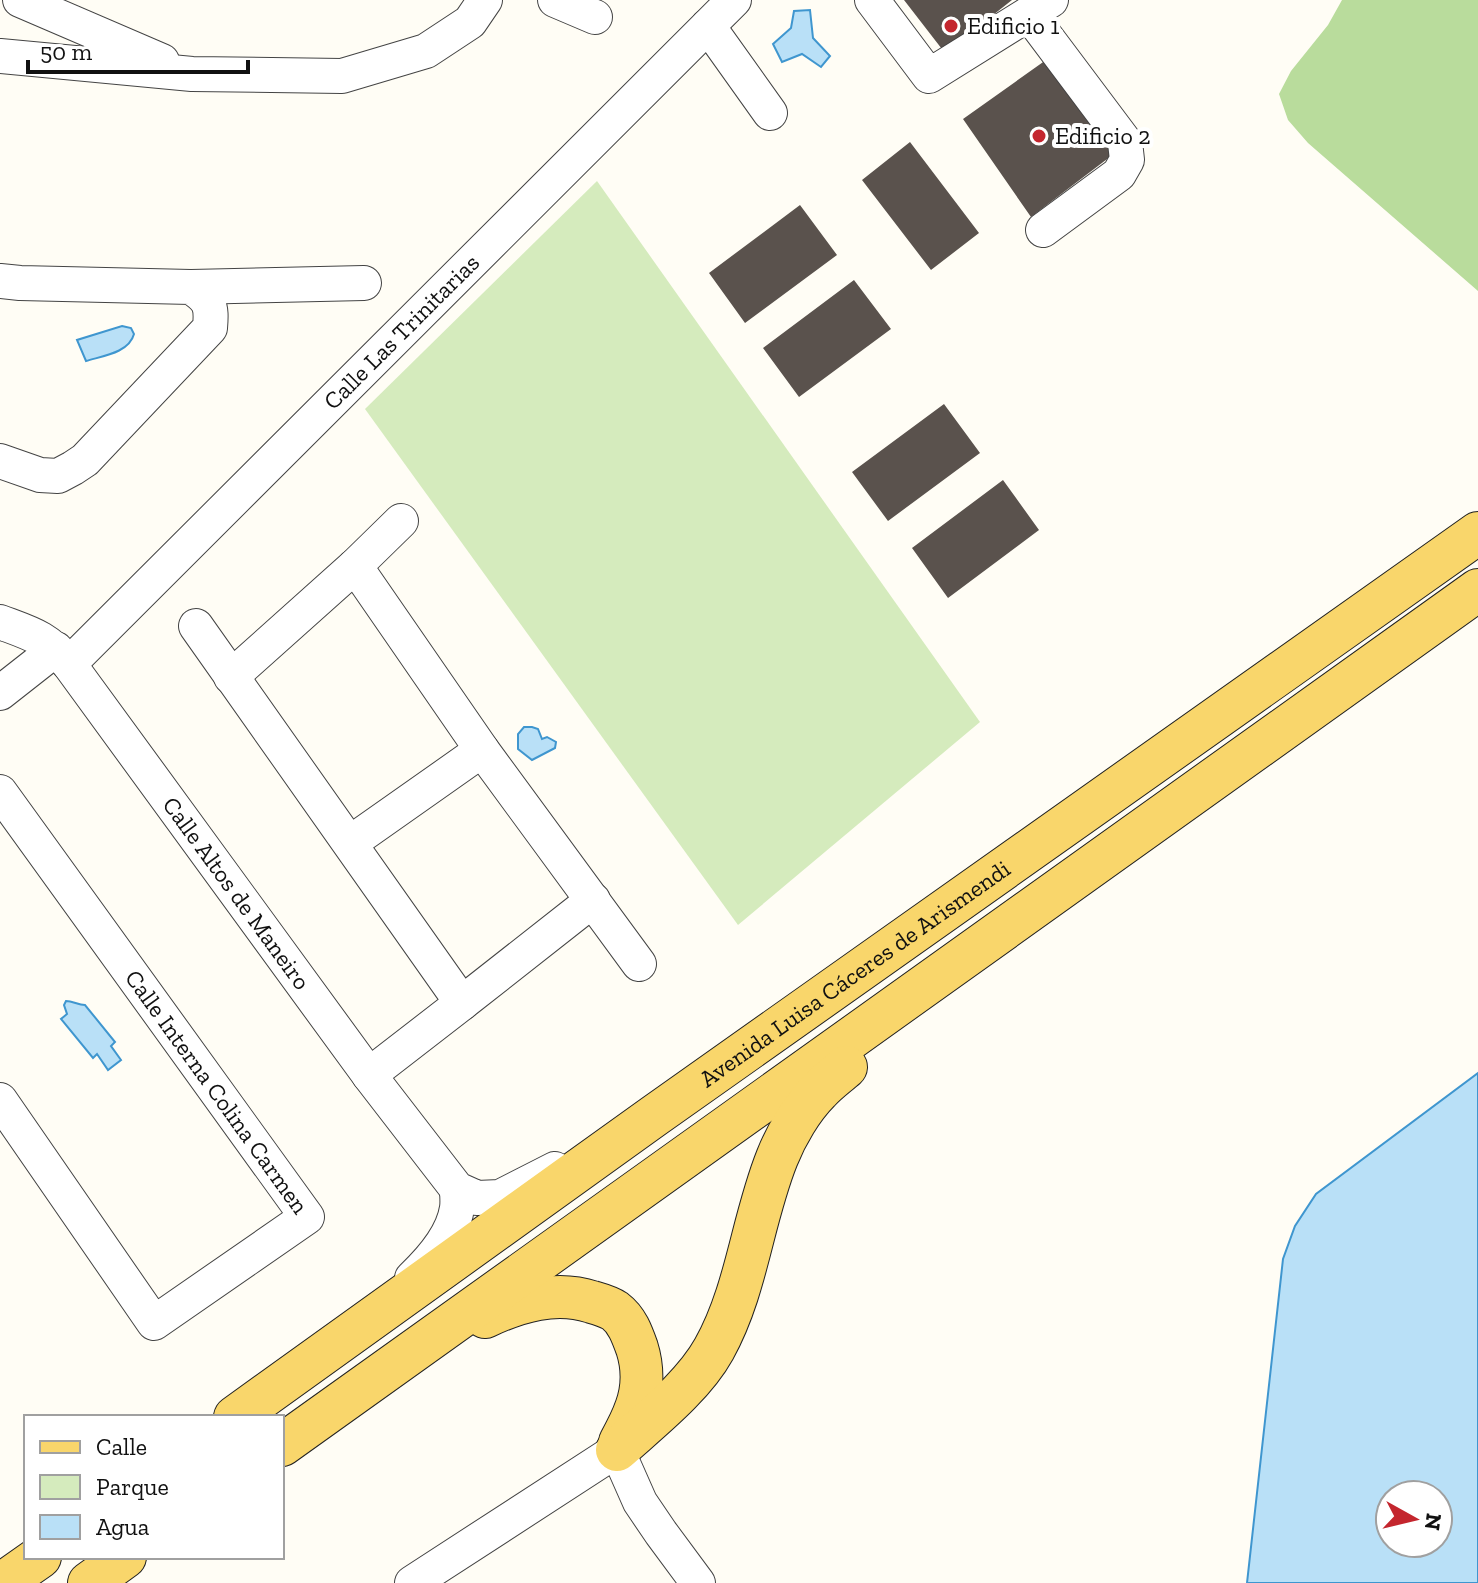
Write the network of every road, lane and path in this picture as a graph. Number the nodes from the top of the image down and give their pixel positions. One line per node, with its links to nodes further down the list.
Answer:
1 (20, 0): 10 (street)
2 (485, 0): 10 (street)
3 (555, 0): 7 (street)
4 (734, 0): 8 (street, Calle Las Trinitarias)
5 (872, 0): 6 (street)
6 (1040, 7): 12 (street)
7 (595, 17)
8 (708, 26): 11 (street); 23 (street, Calle Las Trinitarias)
9 (0, 56): 10 (street)
10 (192, 74)
11 (770, 113)
12 (1043, 230)
13 (0, 281): 15 (street)
14 (364, 283): 15 (street)
15 (191, 287): 16 (street)
16 (0, 461)
17 (401, 521): 19 (street)
18 (1478, 533): 35 (main road, Avenida Luisa Cáceres de Arismendi)
19 (355, 566): 24 (street); 26 (street)
20 (1478, 590): 30 (main road, Avenida Luisa Cáceres de Arismendi)
21 (0, 622): 23 (street, Calle Altos de Maneiro)
22 (196, 626): 24 (street)
23 (63, 656): 25 (street, Calle Las Trinitarias); 33 (street, Calle Altos de Maneiro)
24 (231, 677): 28 (street)
25 (0, 693)
26 (482, 750): 28 (street); 29 (street)
27 (0, 792): 34 (street, Calle Interna Colina Carmen)
28 (350, 843): 32 (street)
29 (593, 900): 31 (street); 32 (street)
30 (1000, 932): 38 (main road, Avenida Luisa Cáceres de Arismendi); 41 (main road)
31 (639, 964)
32 (462, 1003): 33 (street)
33 (369, 1075): 36 (street, Calle Altos de Maneiro)
34 (0, 1100)
35 (654, 1116): 36 (street); 37 (main road, Avenida Luisa Cáceres de Arismendi)
36 (457, 1189): 37 (street)
37 (370, 1320): 39 (main road, Avenida Luisa Cáceres de Arismendi)
38 (415, 1350): 40 (main road, Avenida Luisa Cáceres de Arismendi); 41 (main road)
39 (238, 1415)
40 (284, 1444)
41 (617, 1450): 46 (street); 47 (street)
42 (37, 1559): 44 (main road)
43 (122, 1559): 45 (main road)
44 (3, 1583)
45 (89, 1583)
46 (412, 1583)
47 (698, 1583)

